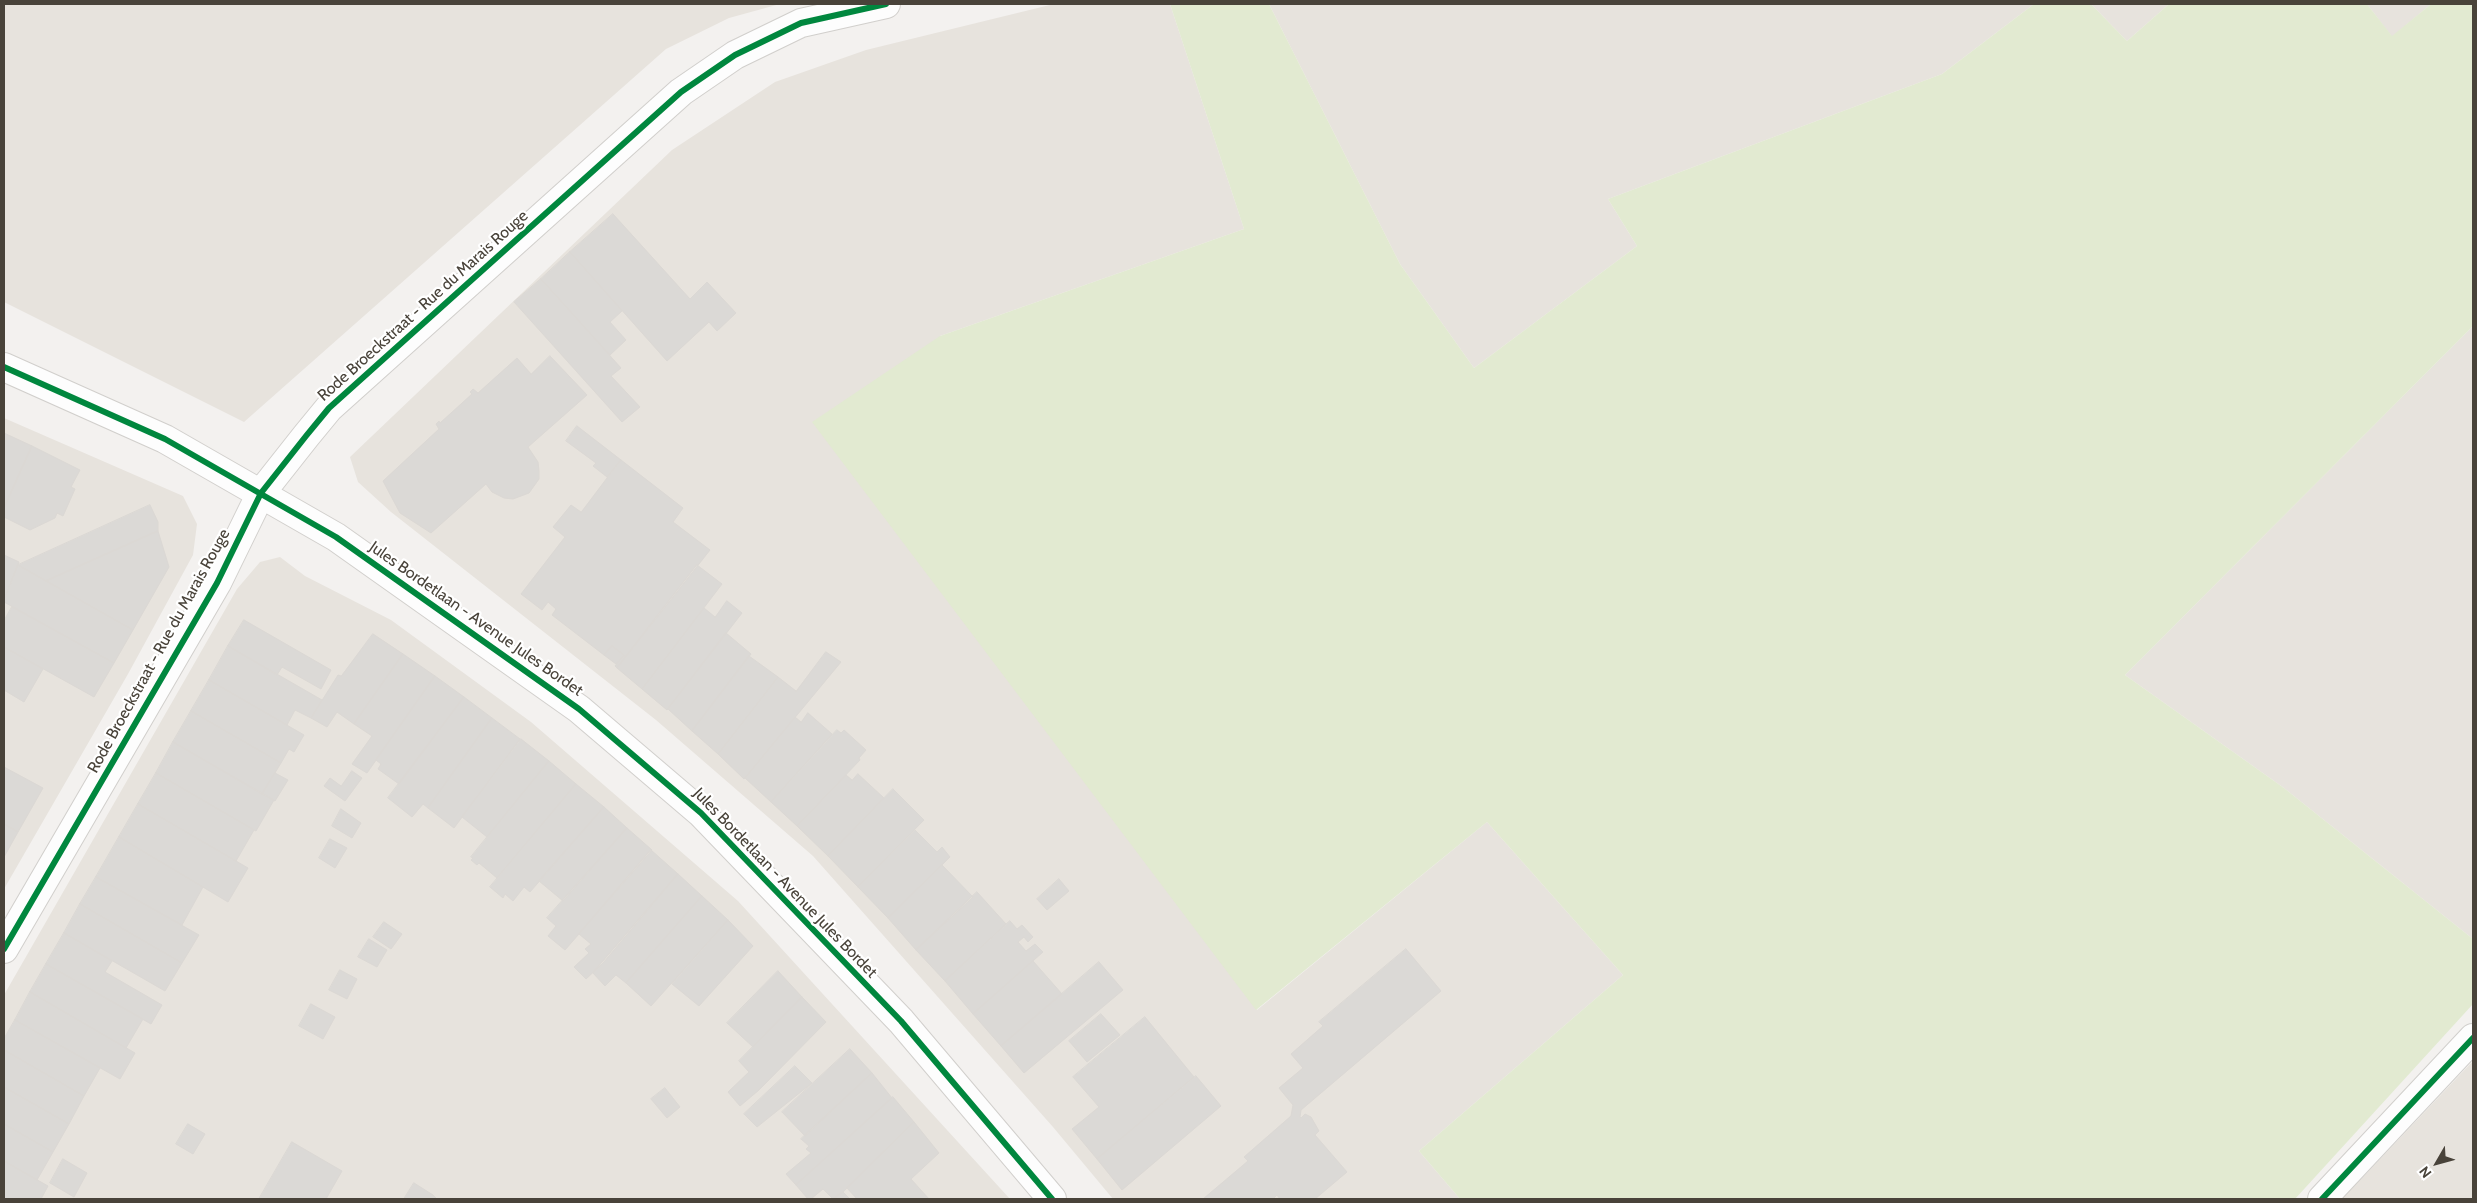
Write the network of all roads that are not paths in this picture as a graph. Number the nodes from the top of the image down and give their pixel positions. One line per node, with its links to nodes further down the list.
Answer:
1 (886, 4): 3 (street, Rode Broeckstraat - Rue du Marais Rouge)
2 (4, 367): 3 (street, Jules Bordetlaan - Avenue Jules Bordet)
3 (261, 493): 4 (street, Rode Broeckstraat - Rue du Marais Rouge); 6 (street, Jules Bordetlaan - Avenue Jules Bordet)
4 (4, 949)
5 (2473, 1038): 7 (street)
6 (1052, 1199)
7 (2322, 1199)

